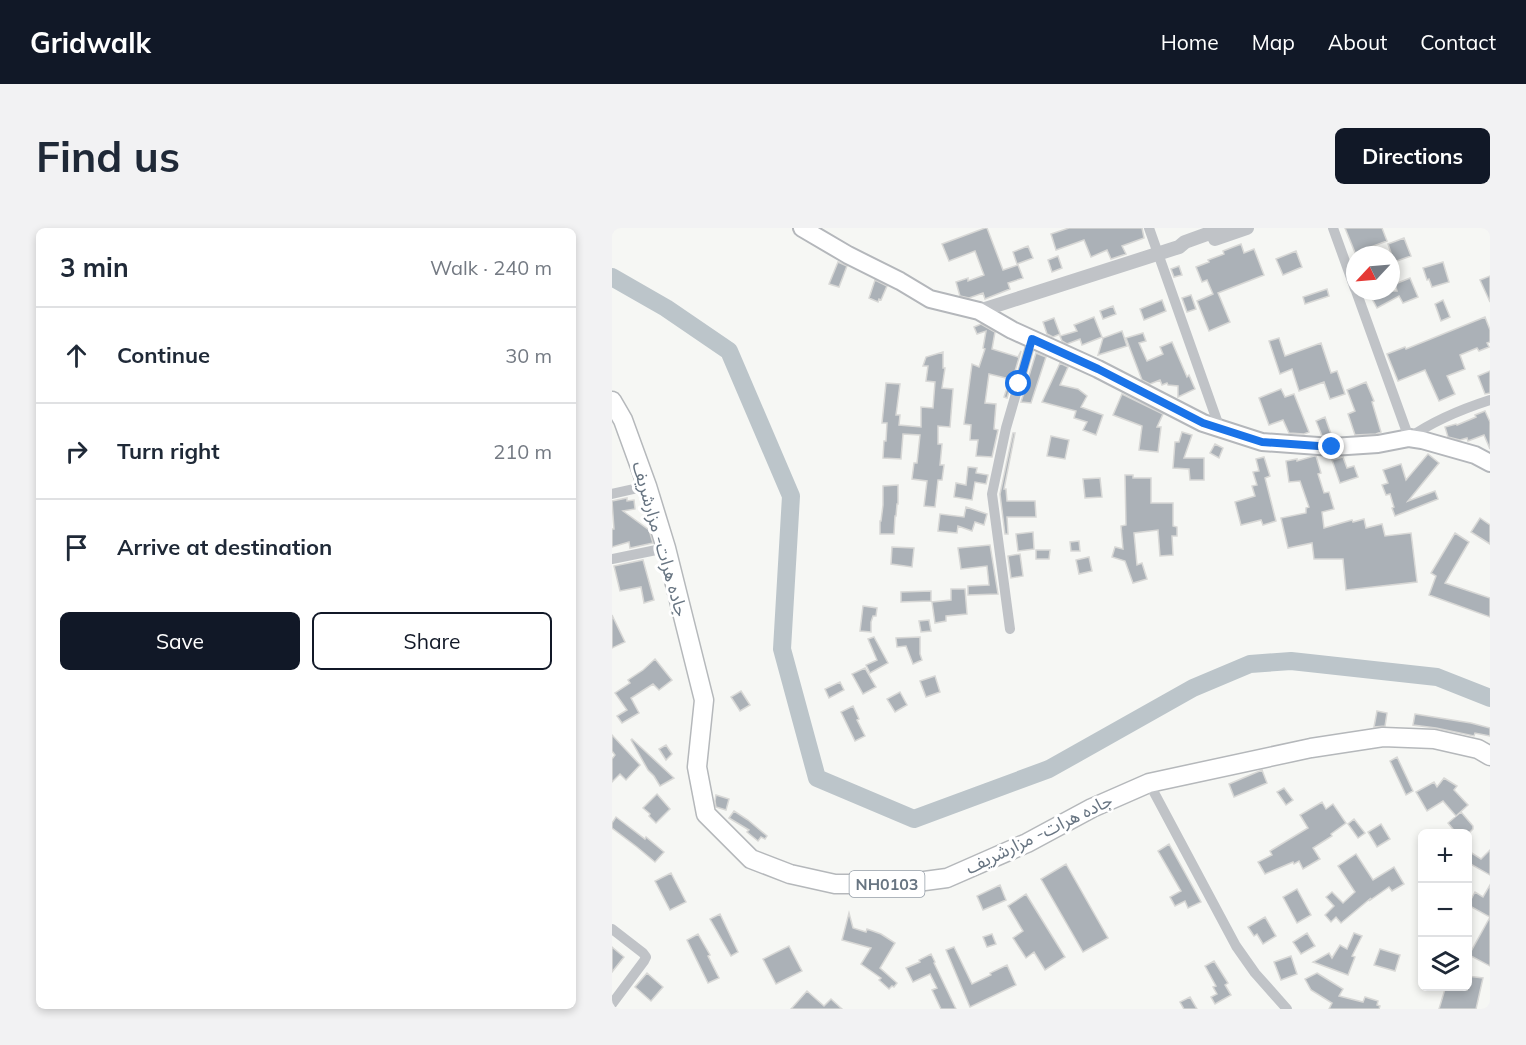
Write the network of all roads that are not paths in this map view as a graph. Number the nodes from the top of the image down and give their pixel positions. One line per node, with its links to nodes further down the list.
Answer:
1 (802, 228): 10 (main road)
2 (1149, 228): 7 (street)
3 (1224, 228): 6 (street)
4 (1247, 228): 6 (street)
5 (1333, 228): 8 (street)
6 (1179, 248): 7 (street)
7 (1158, 254): 10 (street); 14 (street)
8 (1346, 265)
9 (1359, 300): 15 (street)
10 (979, 311): 11 (main road)
11 (1032, 339): 14 (main road); 21 (street)
12 (1490, 400): 15 (street)
13 (612, 401): 17 (highway, جاده هرات- مزارشریف / NH0103)
14 (1220, 429): 15 (main road)
15 (1409, 438): 16 (main road)
16 (1490, 463)
17 (648, 486): 18 (street); 19 (highway, جاده هرات- مزارشریف / NH0103)
18 (612, 494)
19 (666, 548): 20 (street); 23 (highway, جاده هرات- مزارشریف / NH0103)
20 (612, 559)
21 (1010, 629)
22 (1490, 756): 23 (highway, جاده هرات- مزارشریف / NH0103)
23 (1149, 783): 26 (street)
24 (612, 929): 25 (street)
25 (612, 1004)
26 (1287, 1009)

